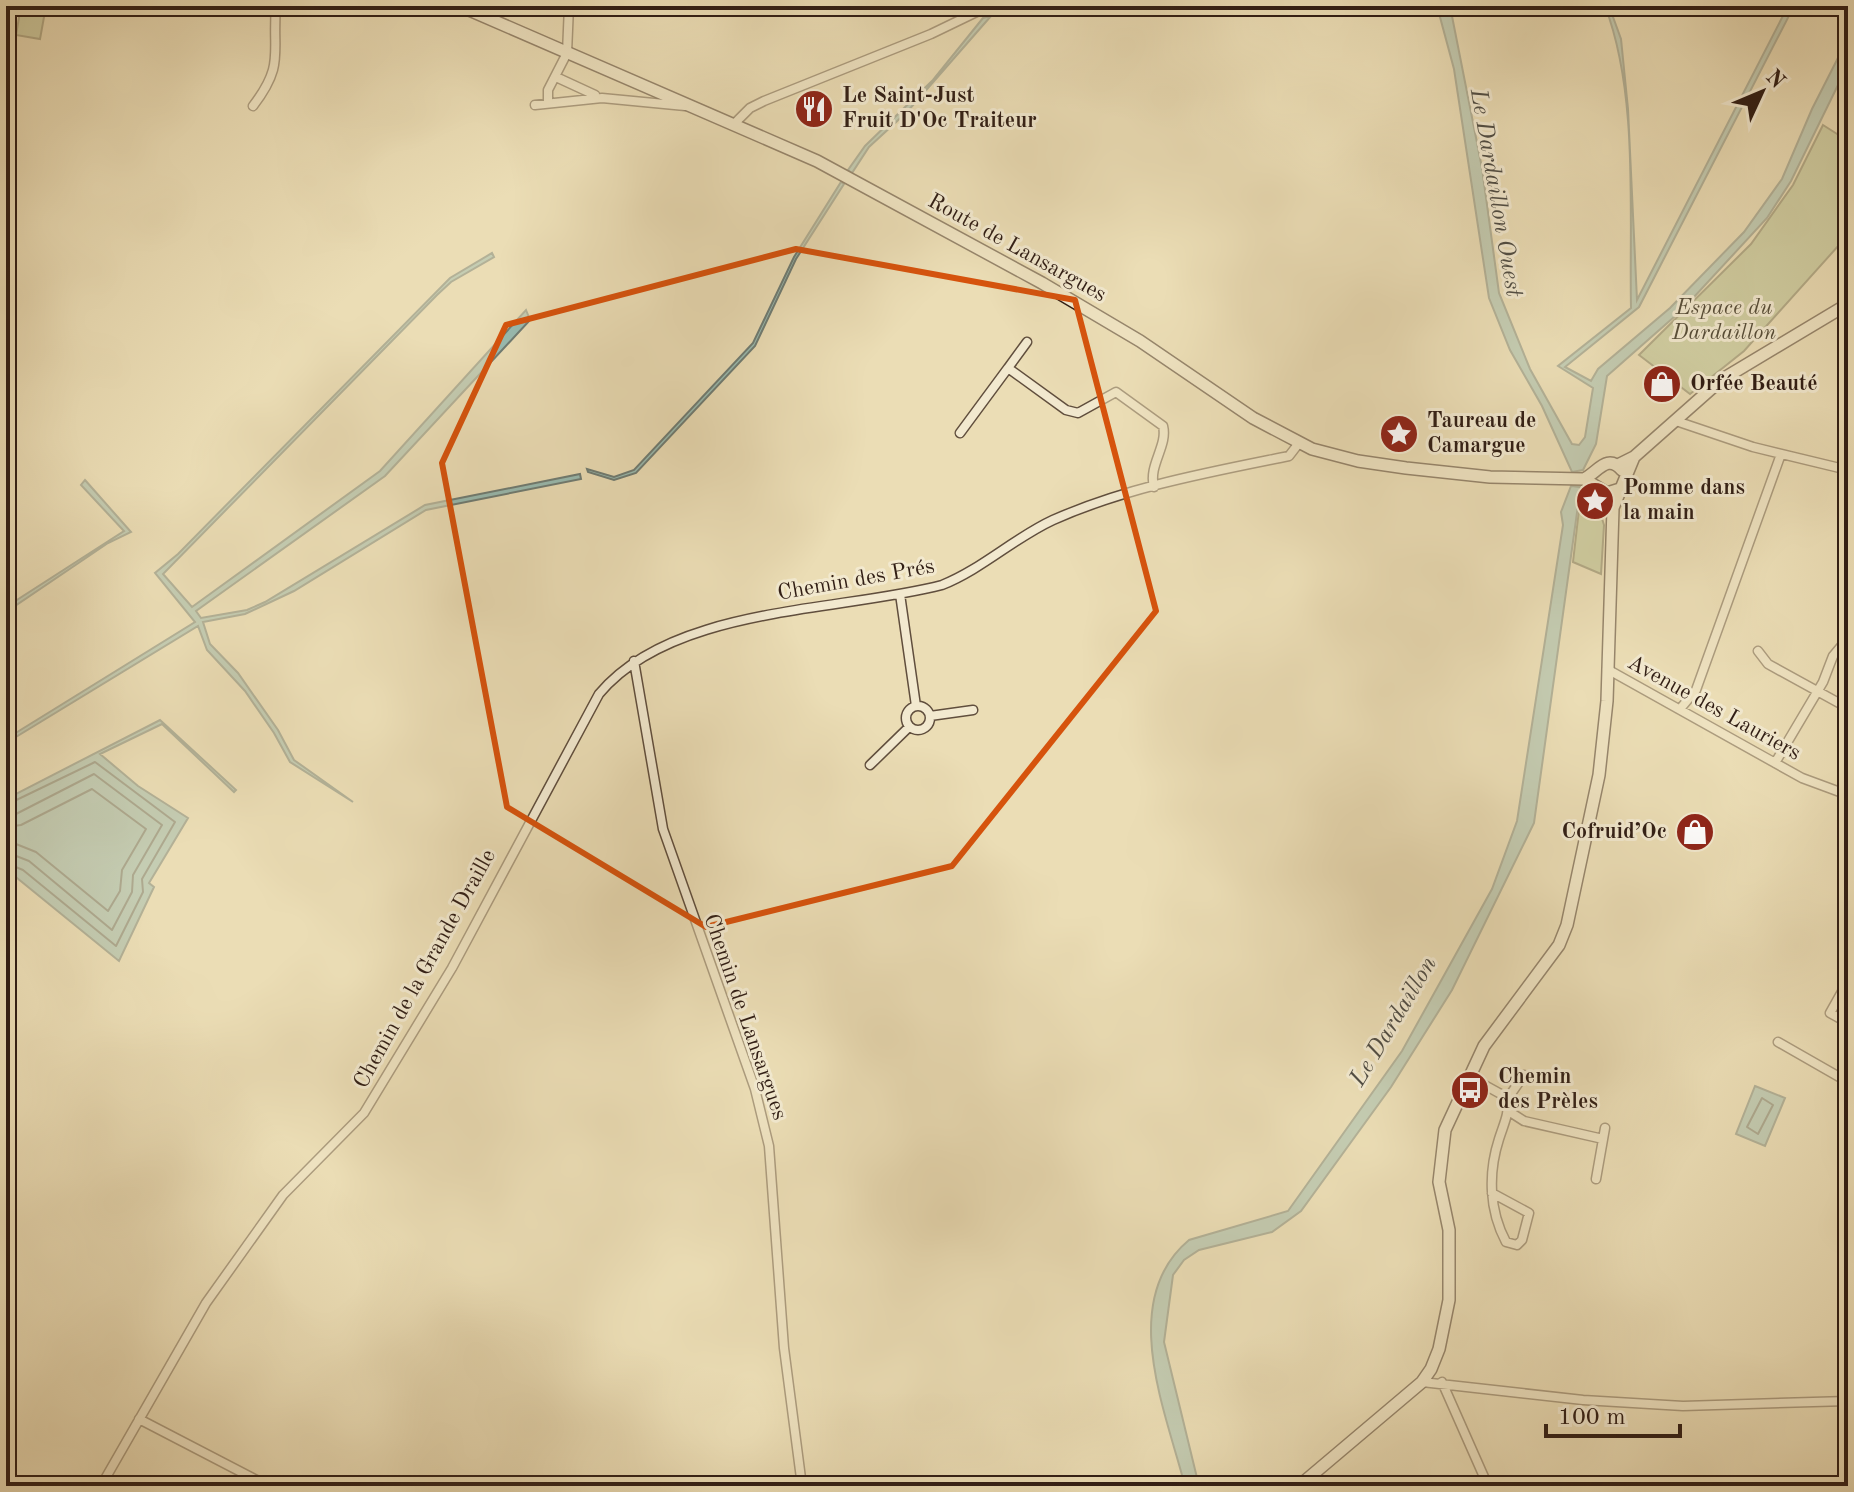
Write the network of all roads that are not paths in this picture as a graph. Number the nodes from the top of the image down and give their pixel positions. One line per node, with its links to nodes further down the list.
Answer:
1 (276, 6): 10 (street)
2 (460, 6): 5 (main road, Route de Lansargues)
3 (569, 6): 5 (street)
4 (989, 6): 12 (street)
5 (567, 53): 6 (street); 11 (main road, Route de Lansargues)
6 (556, 77): 7 (street); 8 (street)
7 (602, 98): 8 (street); 11 (street)
8 (548, 101): 9 (street)
9 (535, 105)
10 (253, 106)
11 (692, 106): 12 (main road, Route de Lansargues)
12 (734, 124): 20 (main road, Route de Lansargues)
13 (1848, 304): 16 (main road)
14 (1027, 342): 15 (street)
15 (1008, 368): 19 (street); 27 (street)
16 (1689, 410): 17 (main road); 18 (street)
17 (1676, 421): 18 (street); 22 (main road)
18 (1694, 425): 21 (street)
19 (960, 433)
20 (1299, 443): 26 (main road, Route de Lansargues); 27 (street, Chemin des Prés)
21 (1781, 454): 24 (street); 39 (street)
22 (1634, 457): 23 (main road); 25 (main road)
23 (1618, 465): 25 (main road); 26 (main road)
24 (1848, 470)
25 (1624, 476): 28 (main road)
26 (1591, 479): 29 (main road)
27 (1154, 487): 31 (street, Chemin des Prés)
28 (1620, 489): 29 (main road); 30 (main road)
29 (1607, 493): 30 (main road)
30 (1613, 508): 35 (main road)
31 (900, 594): 34 (street, Chemin des Prés); 37 (street)
32 (1848, 638): 36 (street)
33 (1758, 651): 36 (street)
34 (634, 661): 61 (street, Chemin de la Grande Draille); 64 (street, Chemin de Lansargues)
35 (1607, 669): 39 (street, Avenue des Lauriers); 50 (main road)
36 (1817, 692): 38 (street); 43 (street)
37 (916, 706): 41 (street); 42 (street)
38 (1848, 708)
39 (1680, 709): 43 (street, Avenue des Lauriers)
40 (973, 710): 41 (street)
41 (930, 716): 42 (street)
42 (909, 727): 44 (street)
43 (1775, 763): 45 (street, Avenue des Lauriers)
44 (870, 765)
45 (1847, 797)
46 (1848, 981): 47 (street)
47 (1848, 1023)
48 (1778, 1042): 51 (street)
49 (1524, 1075): 52 (street)
50 (1470, 1077): 52 (street); 58 (main road)
51 (1848, 1082)
52 (1508, 1098): 53 (street)
53 (1510, 1112): 55 (street); 57 (street)
54 (1605, 1128): 55 (street)
55 (1603, 1139): 56 (street)
56 (1596, 1179)
57 (1492, 1193): 57 (street)
58 (1422, 1382): 59 (street); 65 (main road)
59 (1442, 1382): 60 (street); 66 (street)
60 (1848, 1401)
61 (139, 1419): 62 (street, Chemin de la Grande Draille); 63 (street)
62 (101, 1486)
63 (268, 1486)
64 (802, 1486)
65 (1299, 1486)
66 (1488, 1486)

